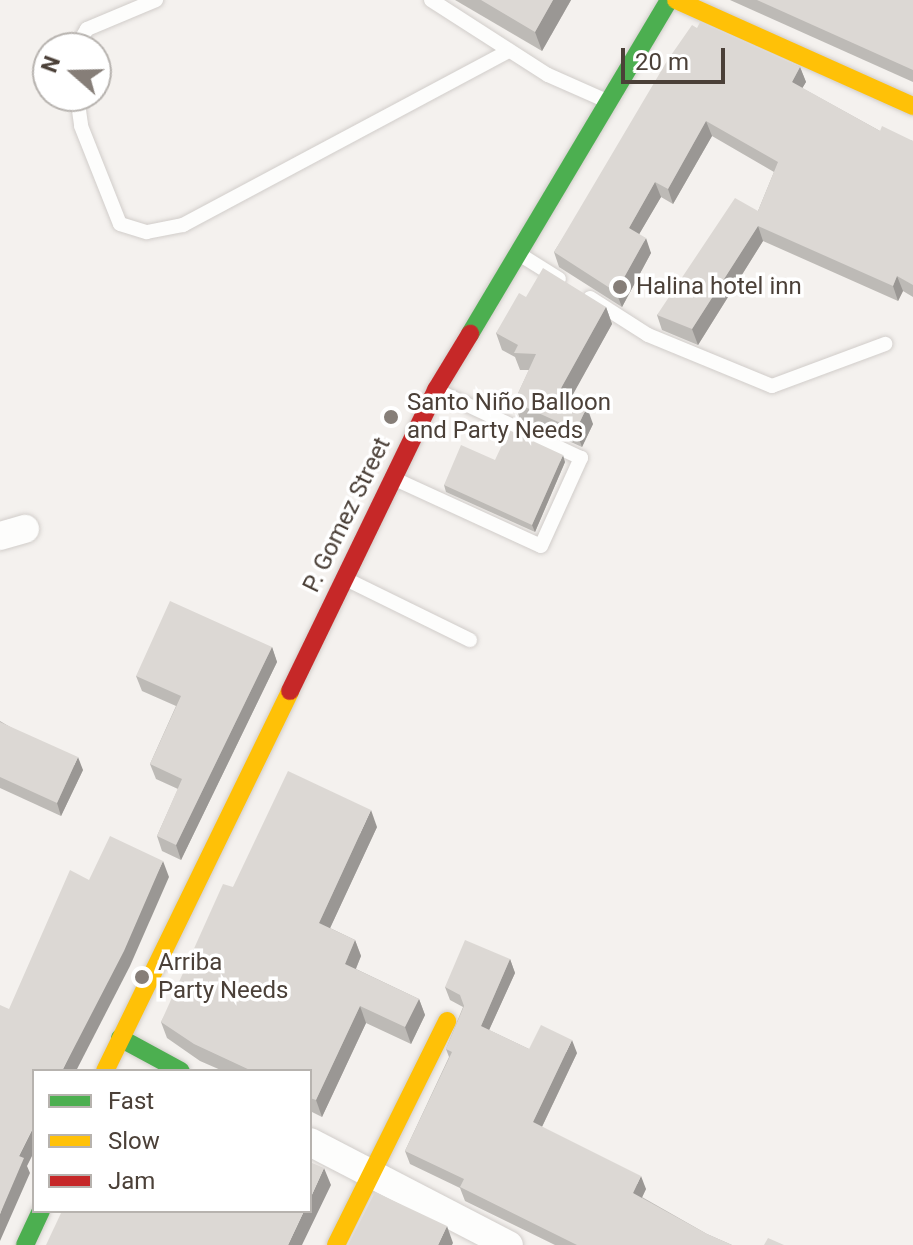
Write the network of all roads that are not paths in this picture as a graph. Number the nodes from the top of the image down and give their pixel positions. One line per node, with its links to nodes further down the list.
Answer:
1 (156, 0): 5 (lane)
2 (431, 0): 6 (lane)
3 (669, 0): 7 (main road, P. Gomez Street)
4 (676, 0): 8 (main road)
5 (85, 32)
6 (509, 51): 7 (lane); 9 (lane)
7 (607, 101): 10 (main road, P. Gomez Street)
8 (913, 106)
9 (79, 112)
10 (516, 251): 11 (lane); 14 (main road, P. Gomez Street)
11 (569, 285)
12 (582, 293): 13 (lane)
13 (885, 344)
14 (436, 390): 15 (main road, P. Gomez Street); 15 (lane)
15 (393, 479): 16 (main road, P. Gomez Street)
16 (344, 578): 17 (lane); 19 (main road, P. Gomez Street)
17 (470, 640)
18 (447, 1021): 23 (main road)
19 (120, 1038): 20 (main road, P. Gomez Street); 21 (main road)
20 (106, 1069)
21 (177, 1069)
22 (312, 1143): 23 (street)
23 (371, 1175): 26 (main road); 27 (street)
24 (40, 1213): 25 (main road)
25 (25, 1245)
26 (336, 1245)
27 (509, 1245)

